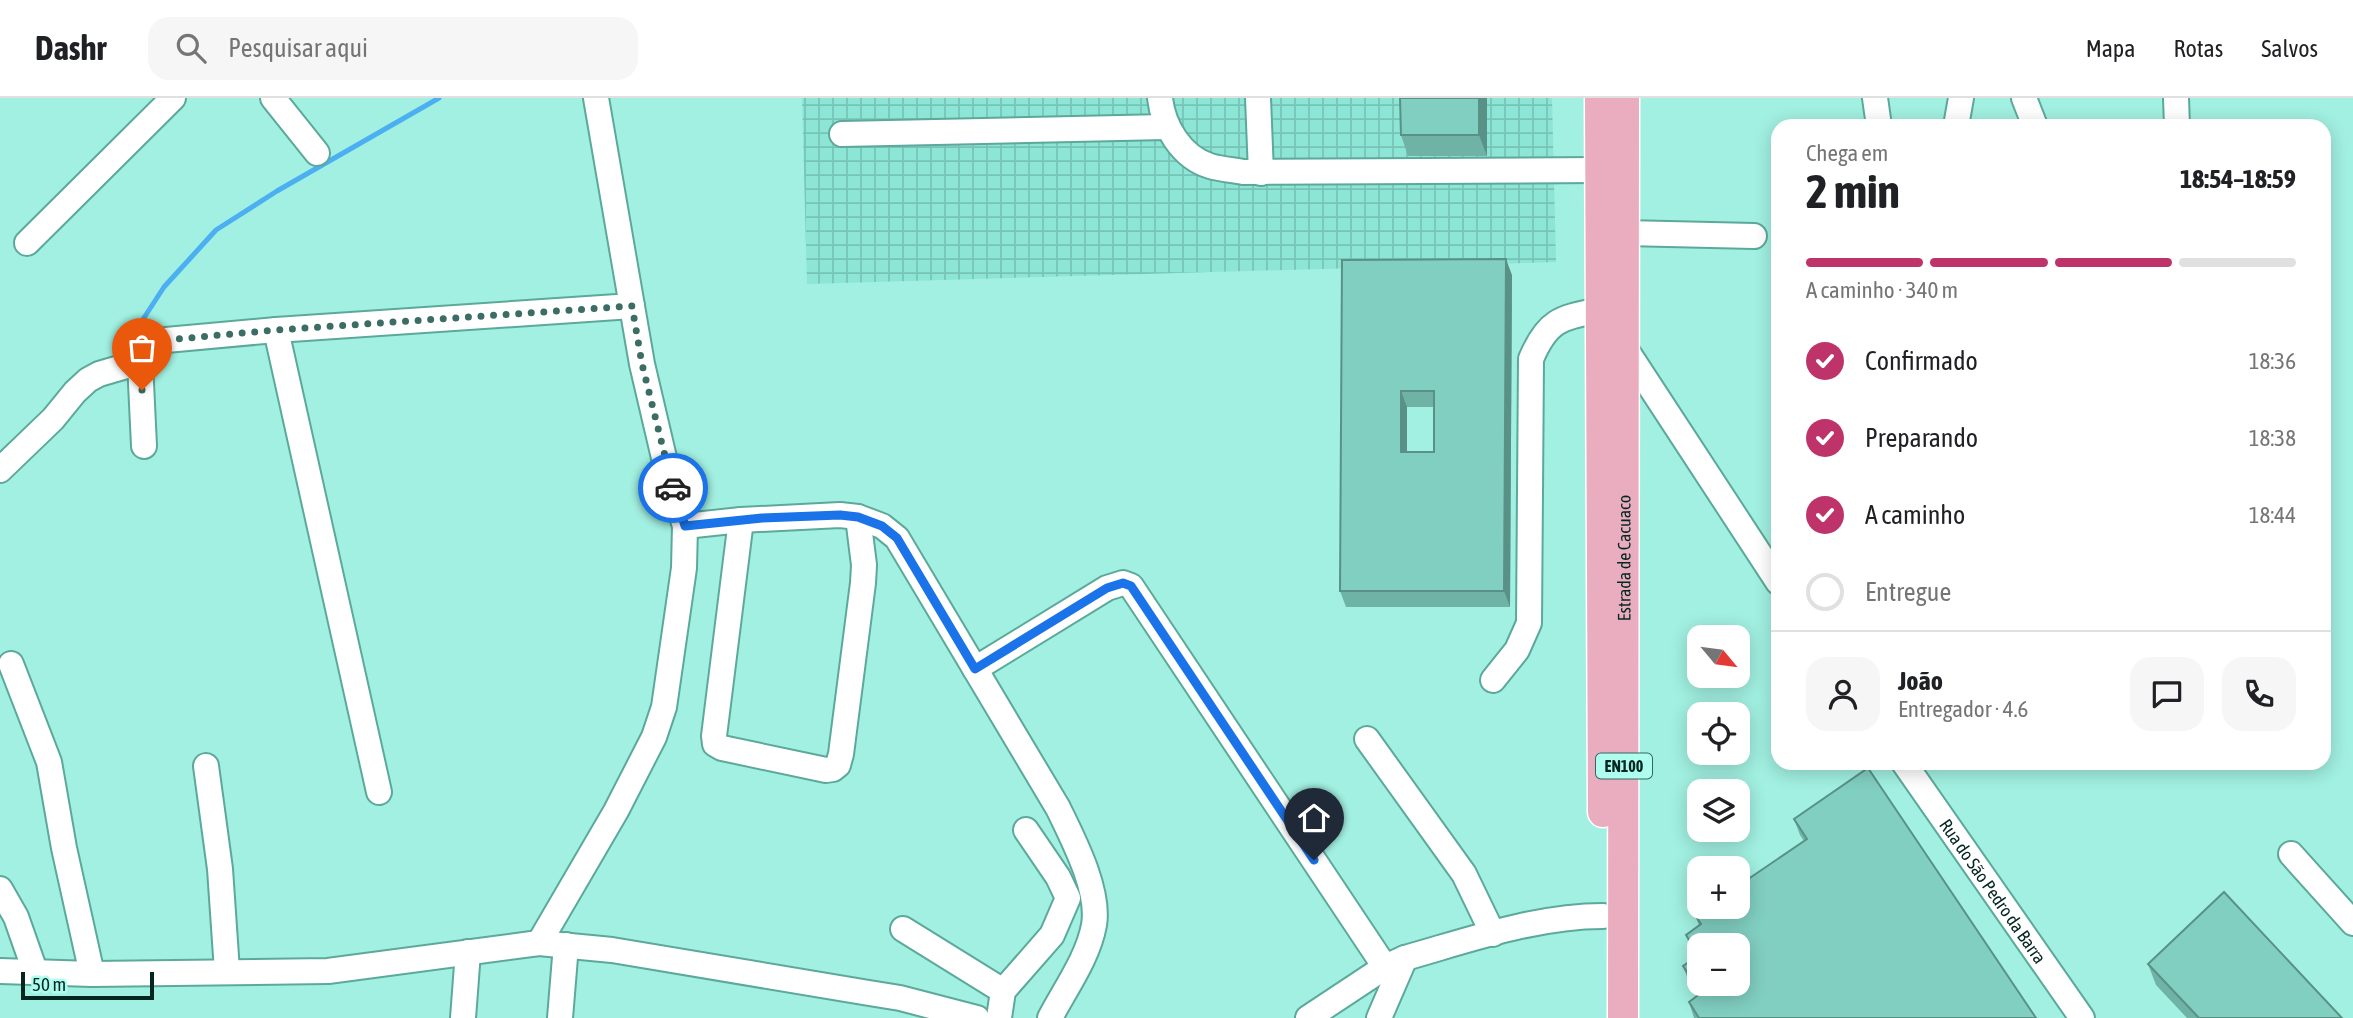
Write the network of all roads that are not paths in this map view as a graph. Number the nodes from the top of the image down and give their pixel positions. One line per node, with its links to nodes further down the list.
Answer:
1 (173, 98): 23 (street)
2 (273, 98): 18 (street)
3 (596, 98): 24 (street)
4 (1160, 98): 16 (street)
5 (1258, 98): 20 (street)
6 (1600, 98): 19 (main road, Estrada de Cacuaco / EN100)
7 (1624, 98): 21 (main road, Estrada de Cacuaco / EN100)
8 (1875, 98): 12 (street)
9 (1961, 98): 13 (street)
10 (2024, 98): 14 (street)
11 (2176, 98): 15 (street)
12 (1878, 119)
13 (1957, 119)
14 (2032, 119)
15 (2177, 119)
16 (1166, 127): 17 (street); 20 (street)
17 (842, 134)
18 (317, 153)
19 (1599, 170): 20 (street); 25 (main road, Estrada de Cacuaco / EN100)
20 (1261, 173)
21 (1625, 233): 22 (street); 27 (main road, Estrada de Cacuaco / EN100)
22 (1754, 236)
23 (27, 243)
24 (632, 306): 26 (street); 33 (street)
25 (1600, 310): 37 (street); 45 (main road, Estrada de Cacuaco / EN100)
26 (276, 330): 28 (street); 41 (street)
27 (1623, 345): 34 (street); 66 (main road, Estrada de Cacuaco / EN100)
28 (140, 362): 29 (street); 30 (street)
29 (144, 446)
30 (0, 470)
31 (858, 517): 32 (street); 32 (street); 36 (street)
32 (741, 520): 33 (street)
33 (685, 526): 49 (street)
34 (1771, 571)
35 (11, 664): 56 (street)
36 (975, 669): 52 (street); 62 (street)
37 (1493, 680)
38 (1367, 739): 48 (street)
39 (206, 766): 55 (street)
40 (1909, 770): 67 (street, Rua do São Pedro da Barra)
41 (379, 792)
42 (1026, 830): 57 (street)
43 (2291, 854): 46 (street)
44 (0, 889): 54 (street)
45 (1603, 916): 48 (street); 65 (main road, Estrada de Cacuaco / EN100)
46 (2353, 923)
47 (903, 929): 57 (street)
48 (1493, 934): 52 (street)
49 (539, 943): 50 (street); 51 (street)
50 (566, 945): 59 (street); 60 (street)
51 (468, 952): 55 (street); 58 (street)
52 (1395, 962): 63 (street); 64 (street)
53 (0, 971): 54 (street)
54 (35, 971): 56 (street)
55 (227, 971): 56 (street)
56 (92, 974)
57 (1003, 991): 61 (street)
58 (463, 1018)
59 (560, 1018)
60 (977, 1018)
61 (999, 1018)
62 (1050, 1018)
63 (1308, 1018)
64 (1380, 1018)
65 (1603, 1018)
66 (1623, 1018)
67 (2082, 1018)

